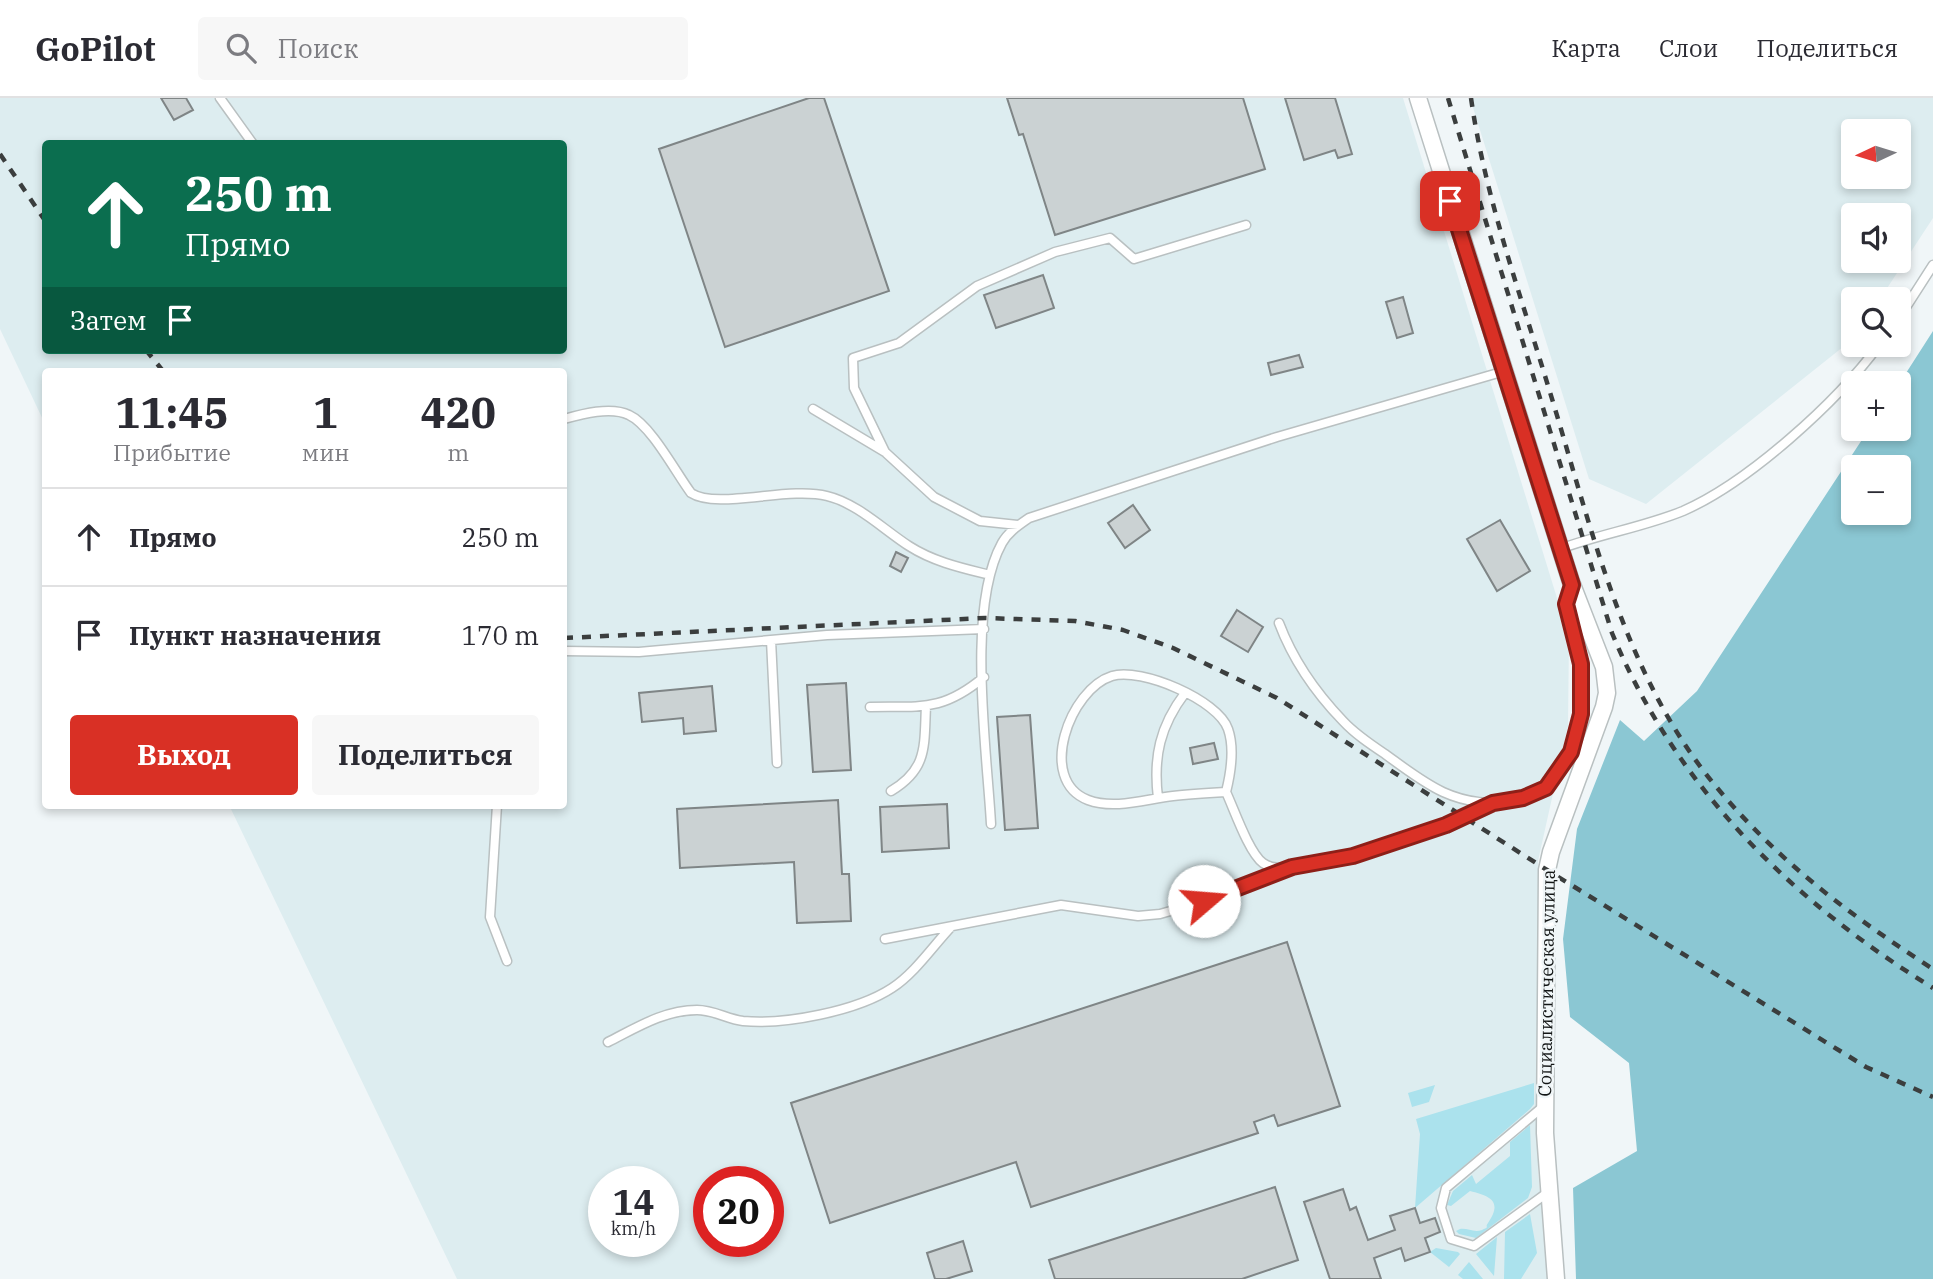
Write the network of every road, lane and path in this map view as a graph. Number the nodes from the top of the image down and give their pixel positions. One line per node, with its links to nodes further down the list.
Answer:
1 (220, 98): 3 (lane)
2 (1418, 98): 8 (street, Социалистическая улица)
3 (250, 140)
4 (1246, 225): 11 (lane)
5 (1933, 265): 6 (lane)
6 (1911, 299)
7 (1869, 357): 13 (lane)
8 (1505, 371): 12 (lane); 13 (street, Социалистическая улица)
9 (813, 409): 11 (lane)
10 (567, 418): 14 (lane)
11 (885, 452): 12 (lane)
12 (1018, 525): 14 (lane)
13 (1560, 549): 15 (street, Социалистическая улица)
14 (990, 575): 17 (lane)
15 (1572, 585): 28 (lane); 36 (street, Социалистическая улица)
16 (1279, 623): 28 (lane)
17 (984, 629): 18 (lane); 20 (lane)
18 (771, 640): 19 (lane); 24 (lane)
19 (567, 651)
20 (984, 677): 22 (lane); 30 (lane)
21 (1185, 693): 26 (lane); 27 (lane); 27 (lane)
22 (926, 706): 23 (lane); 25 (lane)
23 (870, 707)
24 (778, 763)
25 (891, 791)
26 (1226, 792): 27 (lane); 31 (lane)
27 (1158, 798)
28 (1493, 803): 31 (lane)
29 (497, 809): 34 (lane)
30 (991, 824)
31 (1292, 867): 32 (lane)
32 (951, 927): 33 (lane); 35 (lane)
33 (885, 939)
34 (507, 961)
35 (608, 1042)
36 (1545, 1105): 37 (street, Социалистическая улица); 37 (lane)
37 (1547, 1193): 38 (street, Социалистическая улица)
38 (1556, 1279)

